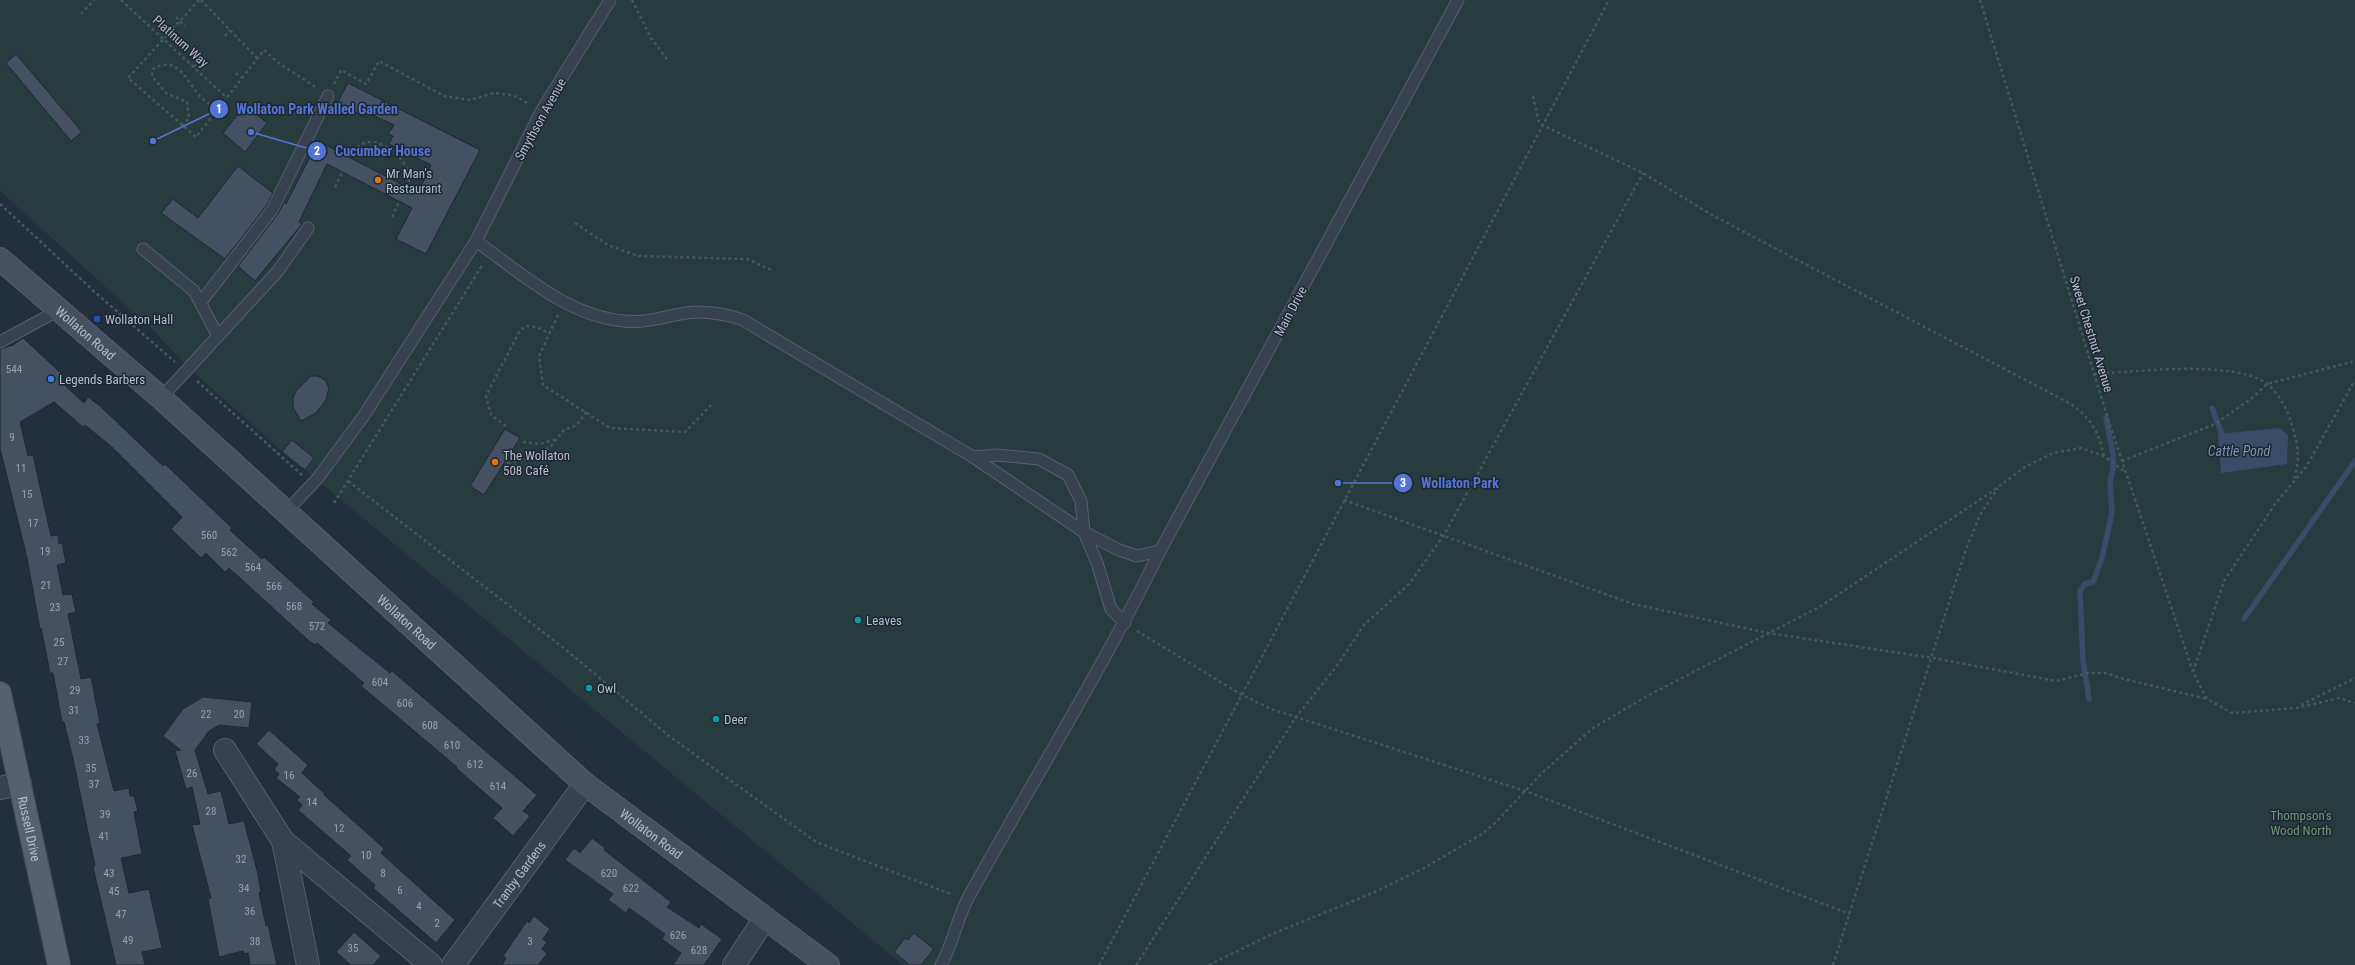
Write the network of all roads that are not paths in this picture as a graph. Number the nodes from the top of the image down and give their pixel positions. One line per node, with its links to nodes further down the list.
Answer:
1 (610, 0): 5 (lane, Smythson Avenue)
2 (1458, 0): 16 (lane, Main Drive)
3 (328, 96): 8 (lane)
4 (308, 228): 10 (lane)
5 (476, 241): 13 (lane); 14 (lane, Smythson Avenue)
6 (143, 249): 8 (lane)
7 (0, 259): 9 (street, Wollaton Road)
8 (201, 302): 10 (lane)
9 (59, 310): 11 (lane); 12 (street, Wollaton Road)
10 (218, 336): 12 (lane)
11 (0, 342)
12 (161, 398): 14 (street, Wollaton Road)
13 (973, 457): 15 (lane); 15 (lane)
14 (285, 513): 20 (street, Wollaton Road)
15 (1084, 532): 16 (lane); 17 (lane)
16 (1160, 551): 17 (lane, Main Drive)
17 (1125, 623): 30 (lane, Main Drive)
18 (0, 693): 21 (main road, Russell Drive)
19 (225, 750): 22 (street)
20 (585, 784): 23 (street, Wollaton Road); 27 (street, Tranby Gardens)
21 (10, 785): 24 (main road, Russell Drive)
22 (283, 841): 25 (street); 26 (street)
23 (765, 918): 28 (street); 29 (street, Wollaton Road)
24 (59, 965)
25 (308, 965)
26 (430, 965)
27 (453, 965)
28 (734, 965)
29 (828, 965)
30 (941, 965)

